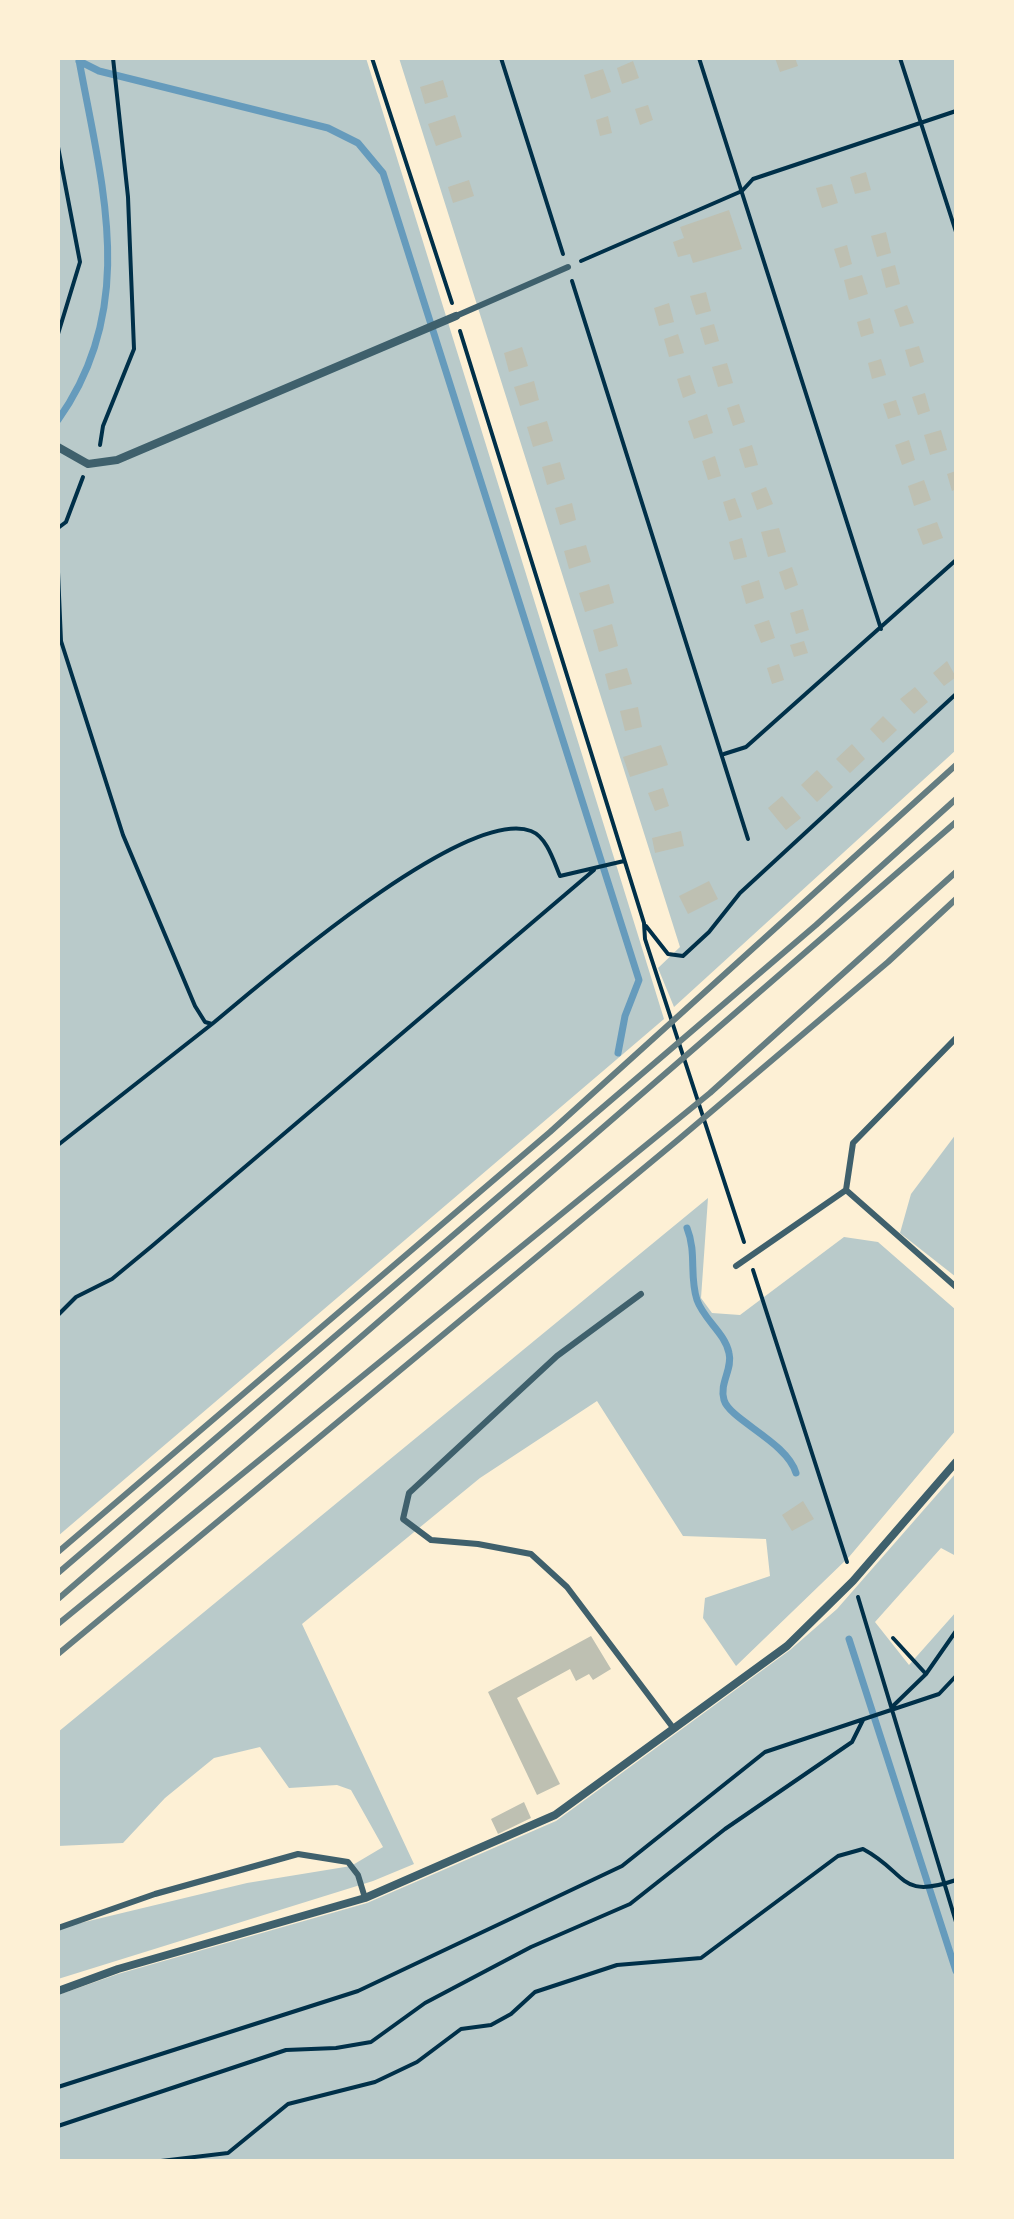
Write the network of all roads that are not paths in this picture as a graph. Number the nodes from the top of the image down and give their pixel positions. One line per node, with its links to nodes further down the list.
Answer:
1 (568, 267): 2 (lane)
2 (456, 316): 3 (street)
3 (62, 450)
4 (956, 1038): 5 (lane)
5 (846, 1190): 6 (lane); 7 (lane)
6 (736, 1266)
7 (956, 1287)
8 (641, 1294): 10 (lane)
9 (956, 1462): 10 (street)
10 (674, 1730): 11 (street)
11 (365, 1898): 12 (lane); 13 (street)
12 (58, 1928)
13 (58, 1991)

